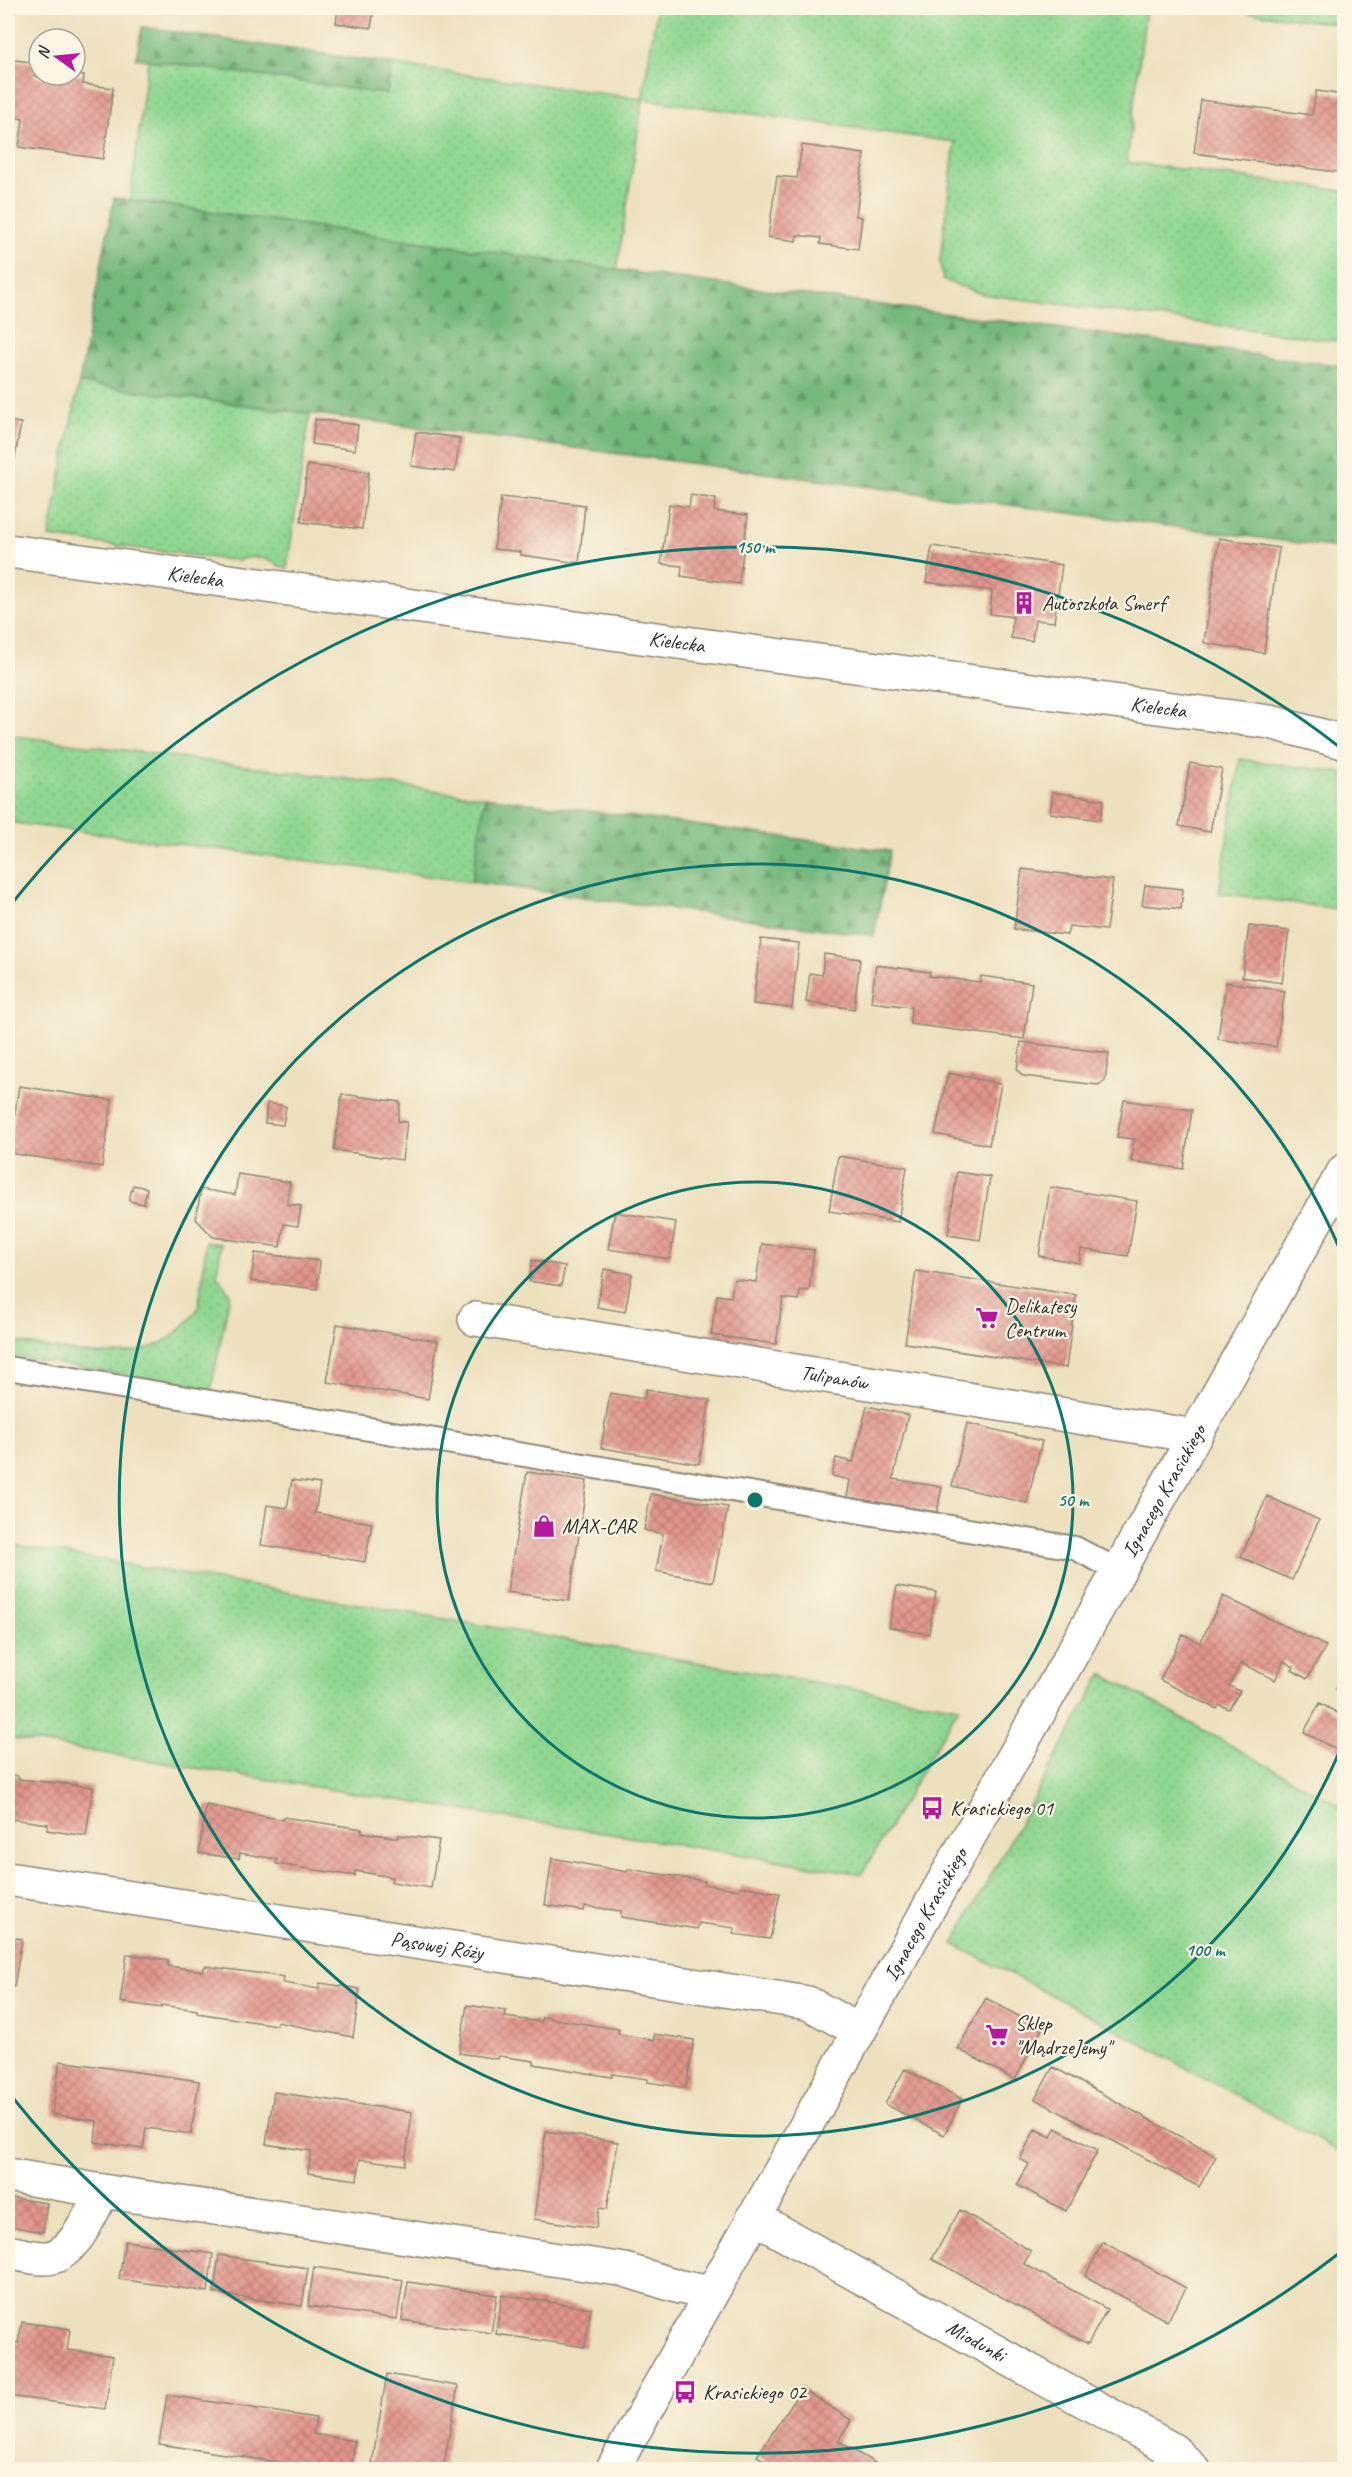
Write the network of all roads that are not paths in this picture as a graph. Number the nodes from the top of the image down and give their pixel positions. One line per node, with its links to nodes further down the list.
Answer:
1 (8, 552): 2 (street, Kielecka)
2 (1344, 742)
3 (1344, 1172): 6 (street, Ignacego Krasickiego)
4 (475, 1319): 6 (street, Tulipanów)
5 (8, 1368): 7 (lane)
6 (1195, 1436): 7 (street, Ignacego Krasickiego)
7 (1119, 1571): 9 (street, Ignacego Krasickiego)
8 (8, 1879): 9 (street, Pąsowej Róży)
9 (858, 2030): 12 (street, Ignacego Krasickiego)
10 (8, 2175): 11 (street)
11 (102, 2191): 13 (street); 14 (street)
12 (753, 2217): 14 (street, Ignacego Krasickiego); 16 (street, Miodunki)
13 (8, 2252)
14 (711, 2293): 15 (street, Ignacego Krasickiego)
15 (612, 2469)
16 (1194, 2469)

